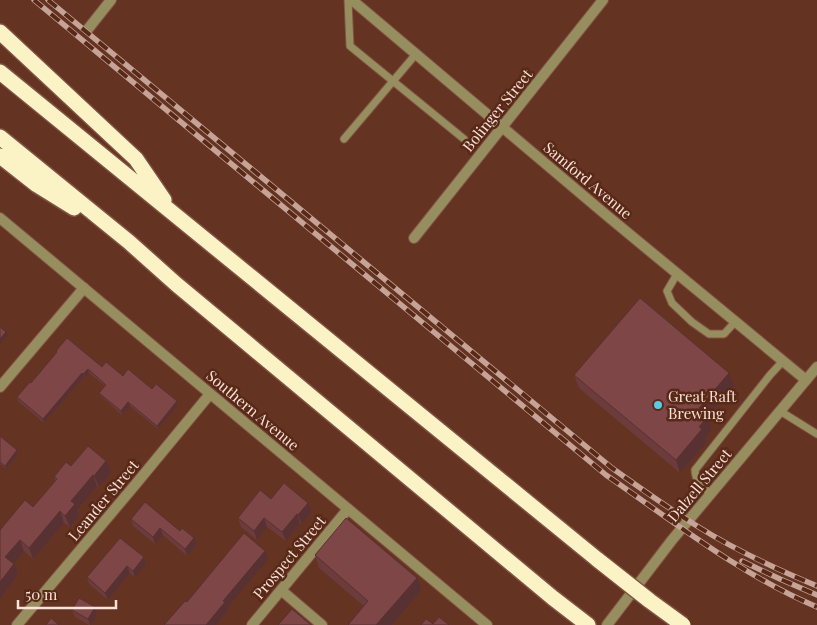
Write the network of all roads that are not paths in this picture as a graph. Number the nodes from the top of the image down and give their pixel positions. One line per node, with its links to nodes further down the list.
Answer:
1 (111, 0): 5 (street)
2 (348, 0): 9 (lane)
3 (352, 0): 7 (street, Samford Avenue)
4 (603, 0): 10 (street, Bolinger Street)
5 (88, 29)
6 (0, 32): 15 (highway)
7 (416, 54): 9 (lane); 10 (street, Samford Avenue)
8 (0, 72): 15 (highway)
9 (392, 81): 12 (lane); 13 (lane)
10 (502, 127): 17 (street, Bolinger Street); 19 (street, Samford Avenue)
11 (0, 137): 18 (highway)
12 (344, 138)
13 (464, 138)
14 (0, 156): 18 (highway)
15 (173, 214): 38 (highway, bridge)
16 (0, 218): 20 (street, Southern Avenue)
17 (414, 238)
18 (129, 242): 36 (highway)
19 (677, 274): 21 (street, Samford Avenue); 21 (lane)
20 (84, 288): 25 (street); 26 (street, Southern Avenue)
21 (735, 322): 22 (street, Samford Avenue)
22 (783, 361): 24 (street, Samford Avenue); 29 (lane)
23 (817, 367): 24 (street, Dalzell Street)
24 (806, 380): 27 (street, Dalzell Street)
25 (0, 387)
26 (210, 394): 30 (street, Southern Avenue); 33 (street, Leander Street)
27 (780, 411): 28 (lane); 29 (street, Dalzell Street)
28 (817, 434)
29 (711, 494): 37 (street, Dalzell Street)
30 (348, 509): 31 (street, Prospect Street); 32 (street, Southern Avenue)
31 (281, 590): 34 (street, Prospect Street); 35 (street)
32 (483, 624)
33 (17, 625)
34 (252, 625)
35 (322, 625)
36 (588, 625)
37 (608, 625)
38 (683, 625)

